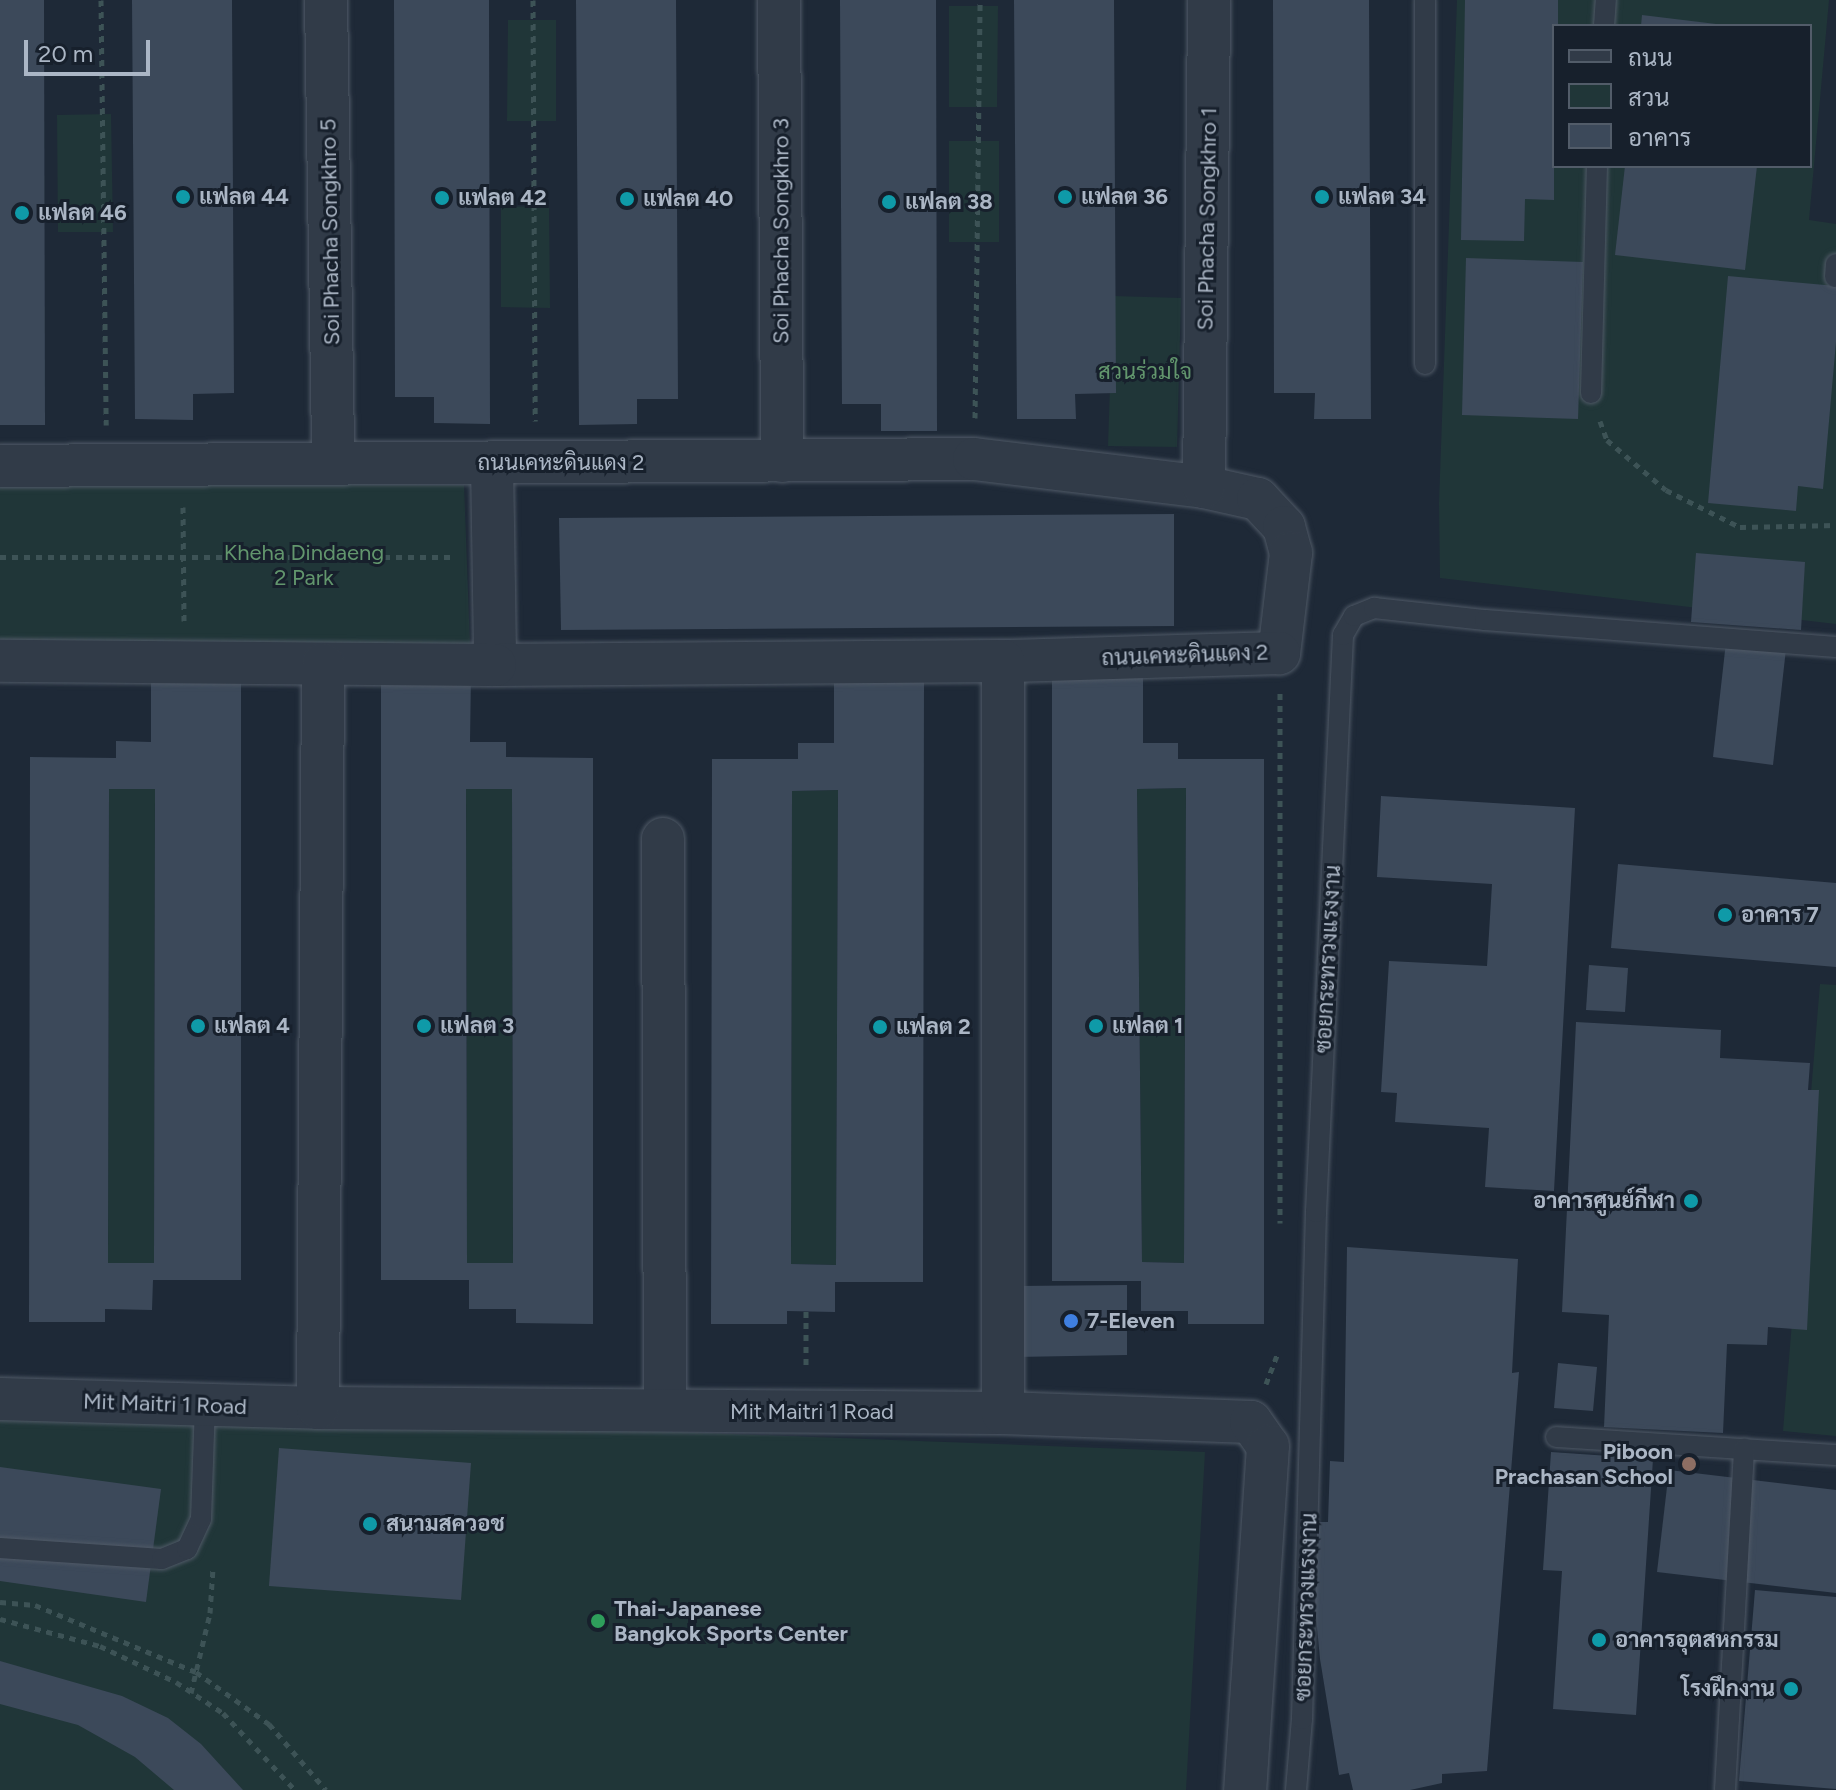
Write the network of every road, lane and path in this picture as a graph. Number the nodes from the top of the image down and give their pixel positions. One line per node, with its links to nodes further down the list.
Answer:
1 (101, 0): 20 (path)
2 (326, 0): 17 (street, Soi Phacha Songkhro 5)
3 (533, 0): 15 (path)
4 (779, 0): 14 (street, Soi Phacha Songkhro 3)
5 (980, 0): 13 (path)
6 (1209, 0): 21 (street, Soi Phacha Songkhro 1)
7 (1425, 0): 11 (lane)
8 (1606, 0): 9 (lane)
9 (1604, 24)
10 (1597, 168): 12 (lane)
11 (1425, 364)
12 (1591, 393): 22 (path)
13 (974, 459): 14 (street, ถนนเคหะดินแดง 2); 21 (street, ถนนเคหะดินแดง 2)
14 (782, 461): 15 (street, ถนนเคหะดินแดง 2)
15 (535, 462): 16 (street, ถนนเคหะดินแดง 2)
16 (492, 463): 17 (street, ถนนเคหะดินแดง 2); 25 (street)
17 (333, 464): 18 (street, ถนนเคหะดินแดง 2)
18 (183, 465): 20 (street, ถนนเคหะดินแดง 2); 23 (path)
19 (0, 466): 20 (street, ถนนเคหะดินแดง 2)
20 (106, 466)
21 (1204, 487): 27 (street, ถนนเคหะดินแดง 2)
22 (1836, 525)
23 (184, 556): 24 (path); 25 (path); 30 (path)
24 (0, 557)
25 (493, 557): 32 (street)
26 (1836, 647): 53 (lane, ซอยกระทรวงแรงงาน)
27 (1279, 653): 29 (street, ถนนเคหะดินแดง 2); 34 (path)
28 (0, 661): 30 (street, ถนนเคหะดินแดง 2)
29 (1003, 661): 32 (street, ถนนเคหะดินแดง 2); 42 (street)
30 (184, 662): 31 (street, ถนนเคหะดินแดง 2)
31 (323, 664): 32 (street, ถนนเคหะดินแดง 2); 39 (street)
32 (495, 665)
33 (663, 839): 40 (street)
34 (1280, 1236)
35 (806, 1311): 41 (path)
36 (1280, 1347): 43 (path)
37 (0, 1399): 38 (street, Mit Maitri 1 Road)
38 (205, 1405): 39 (street, Mit Maitri 1 Road); 47 (lane)
39 (318, 1408): 40 (street, Mit Maitri 1 Road)
40 (665, 1410): 41 (street, Mit Maitri 1 Road)
41 (806, 1412): 42 (street, Mit Maitri 1 Road)
42 (1003, 1413): 43 (street, Mit Maitri 1 Road)
43 (1251, 1422): 52 (street)
44 (1556, 1437): 45 (lane)
45 (1744, 1449): 46 (lane); 54 (lane)
46 (1836, 1455)
47 (0, 1548)
48 (0, 1602): 51 (path)
49 (0, 1619): 50 (path)
50 (295, 1790)
51 (326, 1790)
52 (1245, 1790)
53 (1296, 1790)
54 (1725, 1790)

